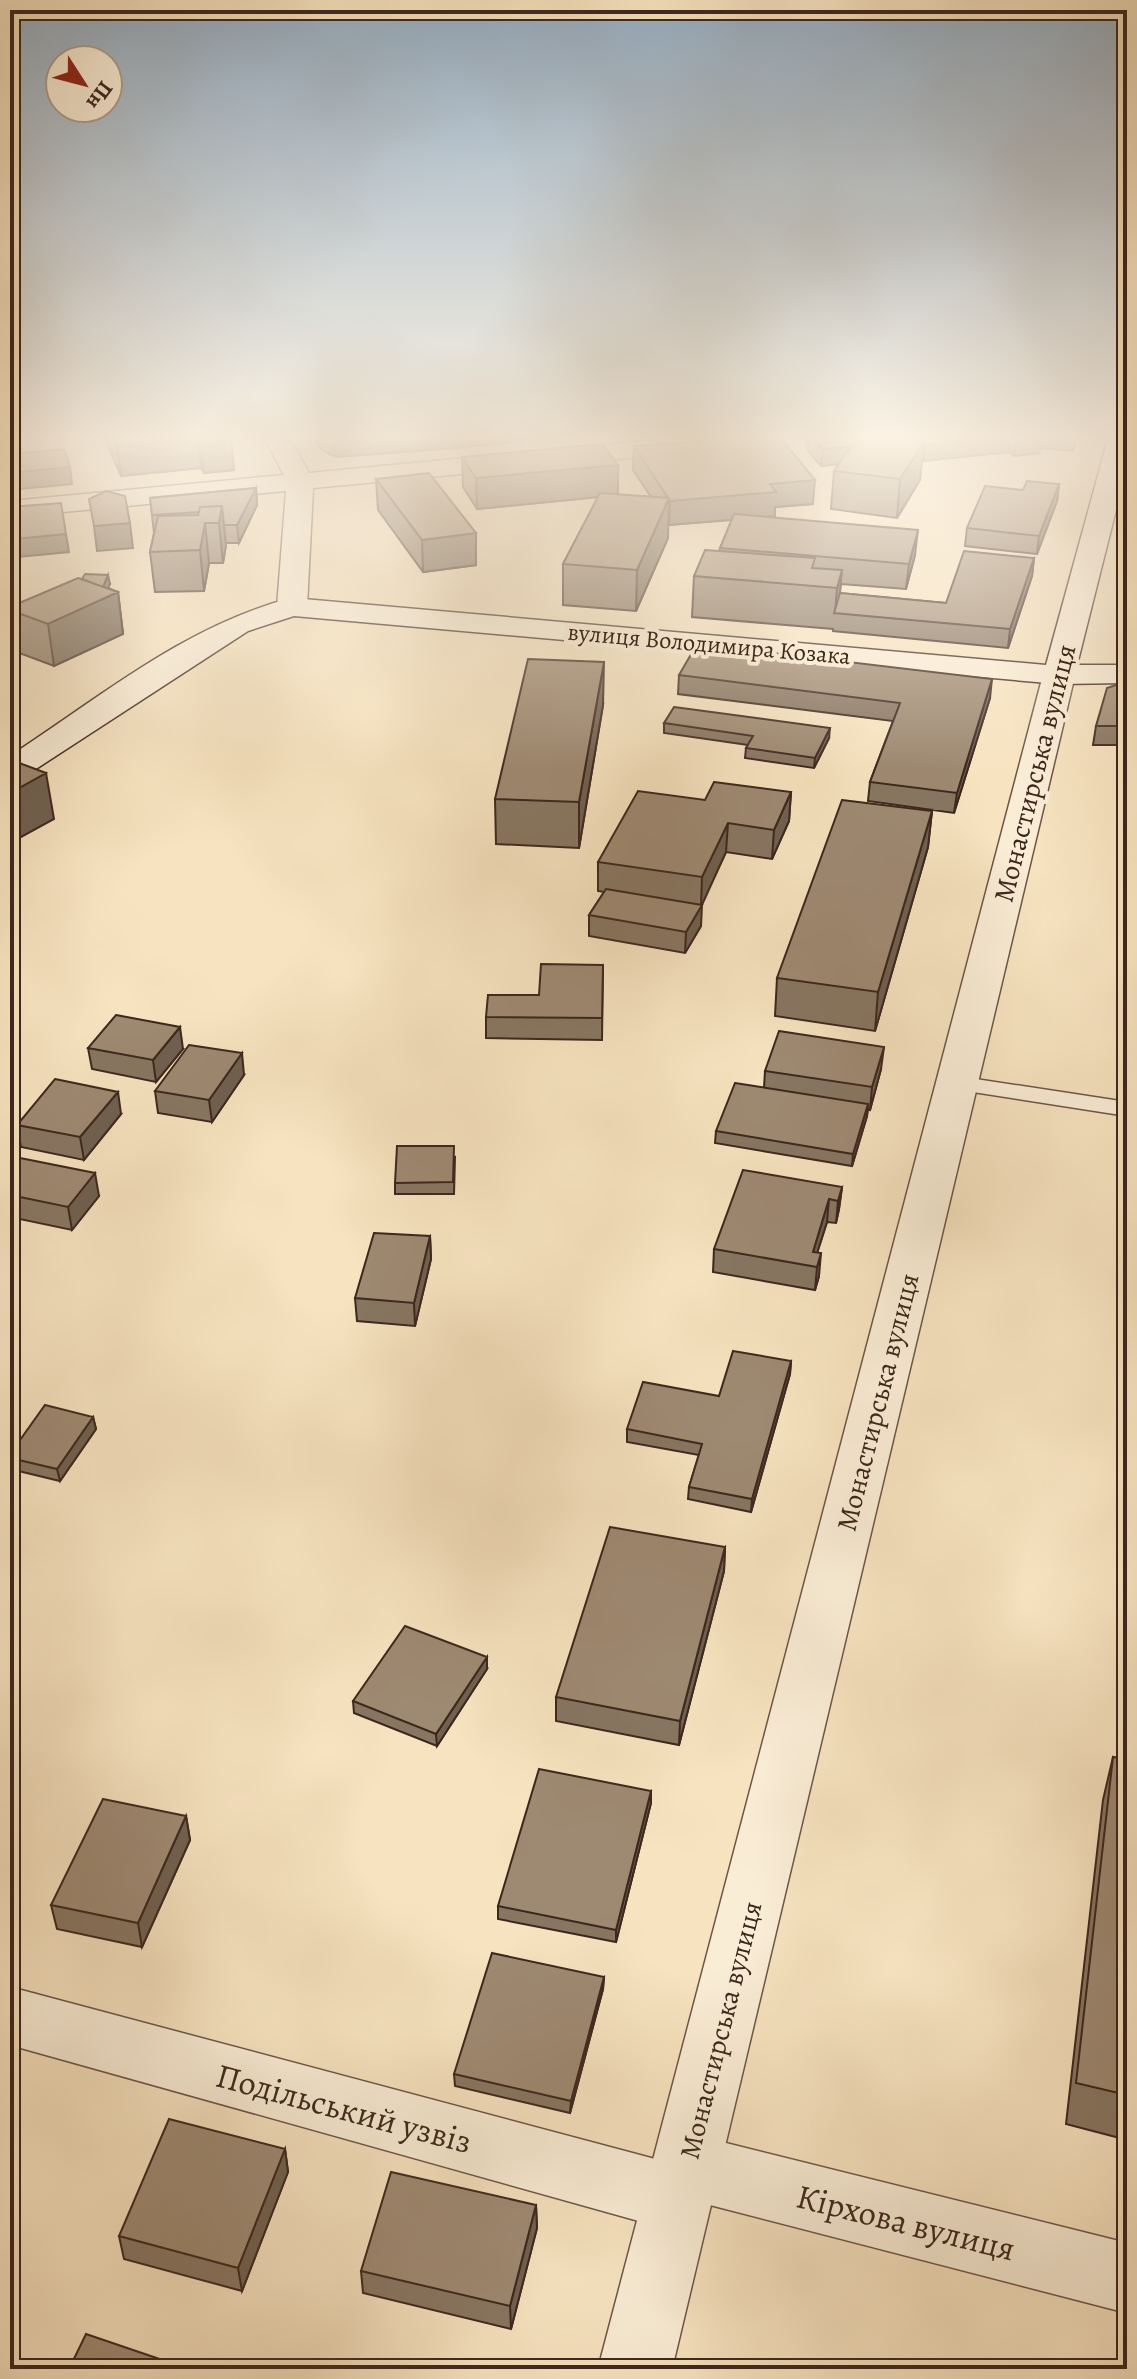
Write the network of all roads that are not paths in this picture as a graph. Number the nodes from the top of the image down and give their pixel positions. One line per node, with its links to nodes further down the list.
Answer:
1 (296, 546): 3 (street)
2 (1093, 546): 5 (street, Монастирська вулиця)
3 (292, 607): 5 (street, вулиця Володимира Козака); 6 (street)
4 (1127, 674): 5 (street, вулиця Володимира Козака)
5 (1059, 675): 7 (street, Монастирська вулиця)
6 (10, 771)
7 (956, 1083): 8 (lane); 10 (street, Монастирська вулиця)
8 (1127, 1109)
9 (10, 2016): 10 (street, Подільський узвіз)
10 (682, 2183): 11 (street, Кірхова вулиця); 12 (street, Монастирська вулиця)
11 (1127, 2278)
12 (635, 2369)

